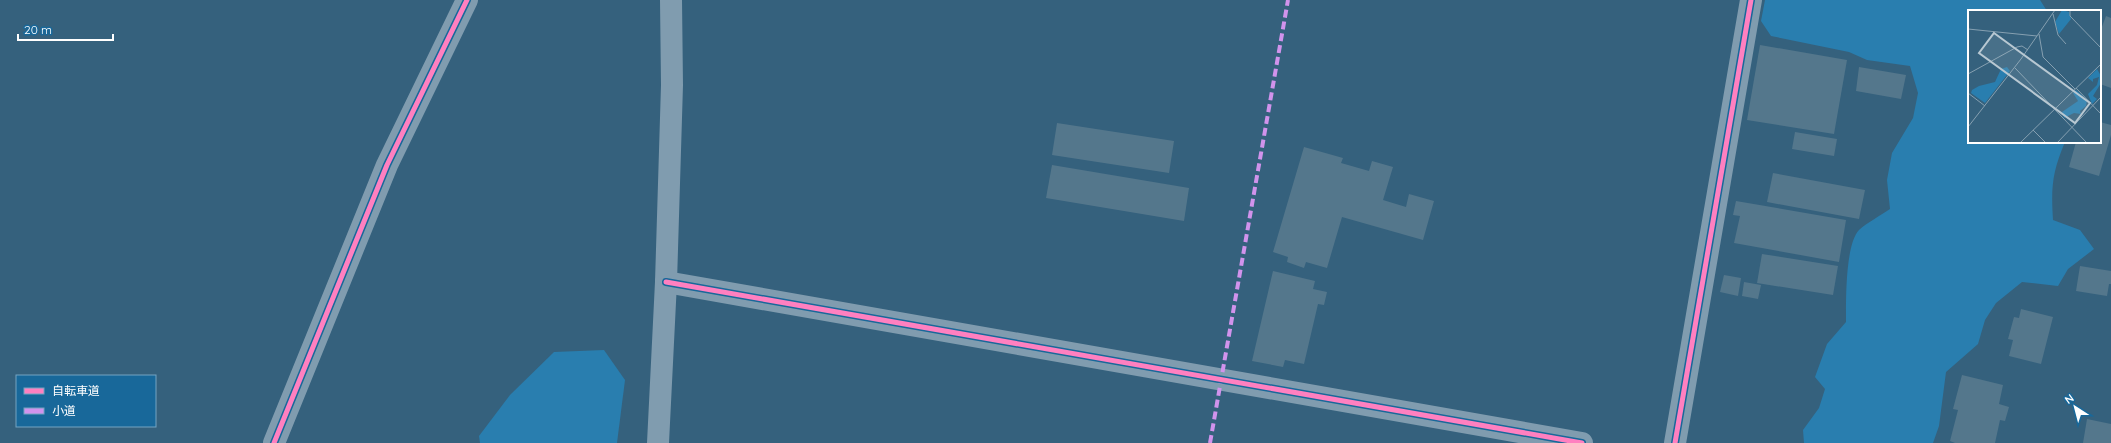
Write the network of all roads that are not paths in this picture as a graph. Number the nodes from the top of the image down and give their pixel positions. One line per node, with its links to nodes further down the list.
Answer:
1 (467, 0): 5 (street)
2 (671, 0): 4 (street)
3 (1751, 0): 8 (street)
4 (666, 282): 6 (street); 7 (street)
5 (274, 443)
6 (658, 443)
7 (1582, 443)
8 (1674, 443)

